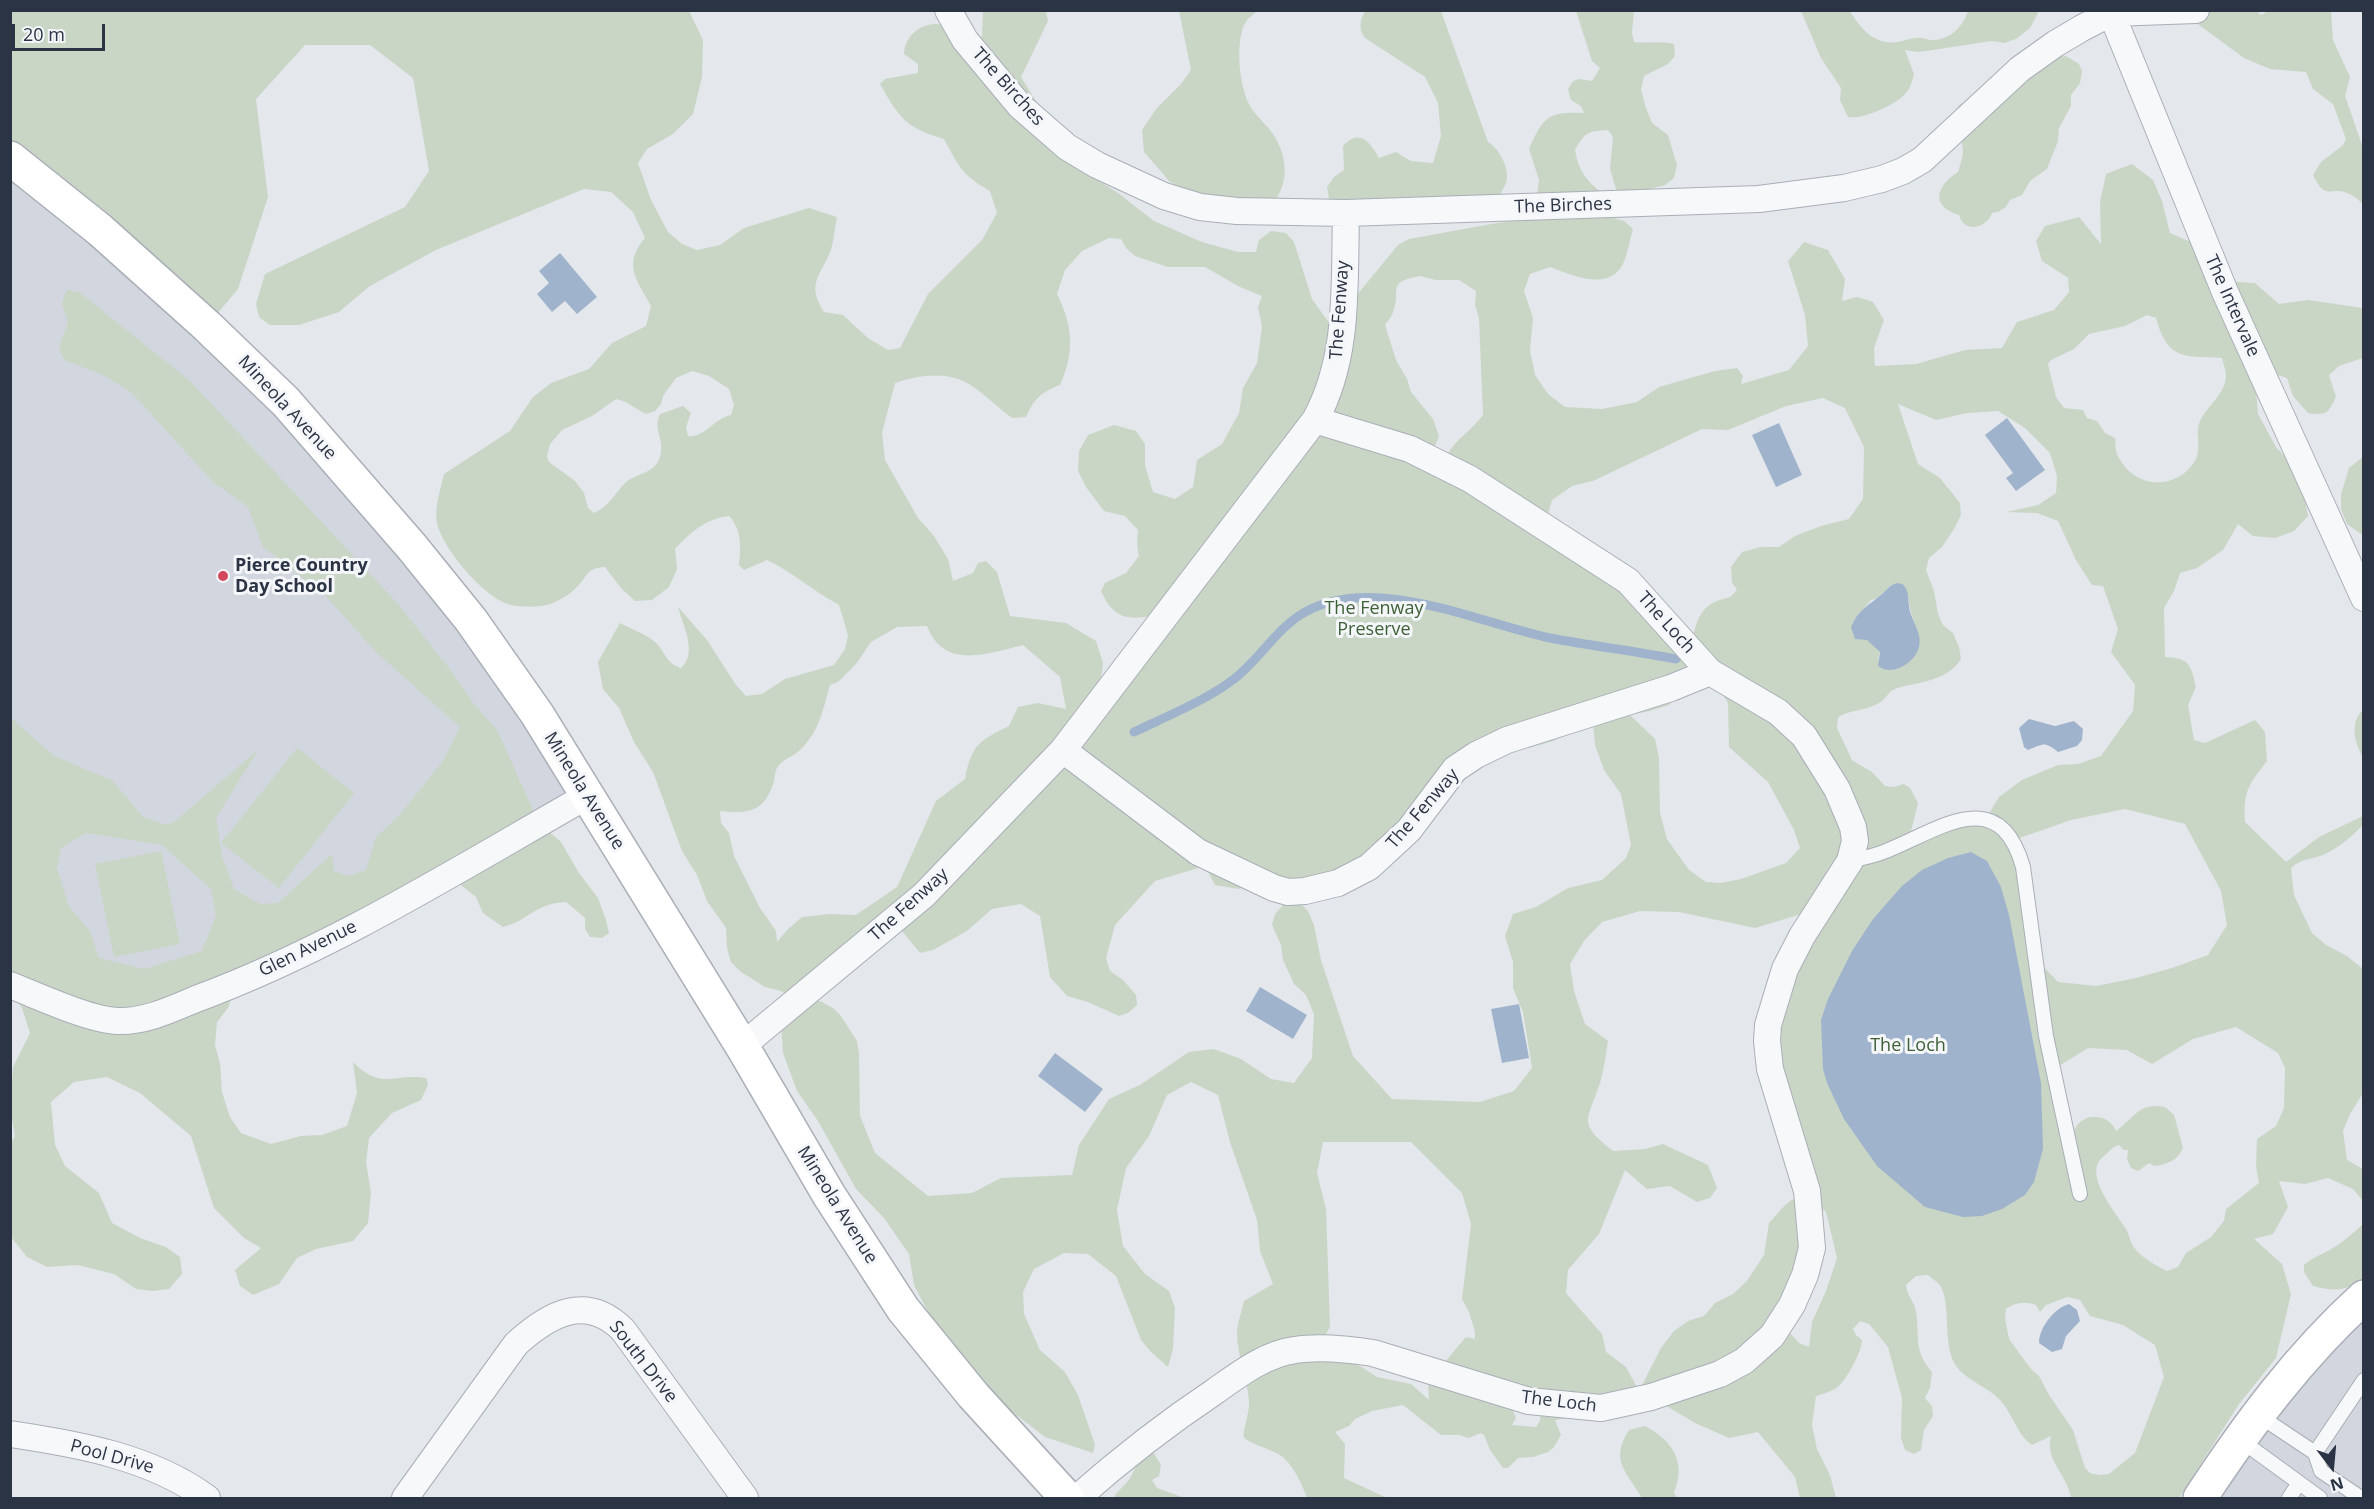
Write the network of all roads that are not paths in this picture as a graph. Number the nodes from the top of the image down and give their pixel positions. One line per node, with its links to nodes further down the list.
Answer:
1 (948, 10): 5 (street, The Birches)
2 (2196, 10): 3 (street, The Birches)
3 (2110, 12): 5 (street, The Birches); 7 (street, The Intervale)
4 (10, 158): 10 (main road, Mineola Avenue)
5 (1346, 213): 6 (street, The Fenway)
6 (1315, 420): 8 (street, The Loch); 9 (street, The Fenway)
7 (2364, 598)
8 (1710, 672): 9 (street, The Fenway); 11 (street, The Loch)
9 (1063, 750): 13 (street, The Fenway)
10 (587, 796): 12 (street, Glen Avenue); 13 (main road, Mineola Avenue)
11 (1850, 861): 14 (lane); 25 (street, The Loch)
12 (10, 985)
13 (742, 1046): 24 (main road, Mineola Avenue)
14 (2080, 1194)
15 (2364, 1297): 17 (main road)
16 (2364, 1380): 19 (lane)
17 (2249, 1427): 19 (lane); 20 (lane); 26 (main road)
18 (10, 1434): 21 (street, Pool Drive)
19 (2315, 1453): 29 (lane)
20 (2299, 1483): 27 (lane); 28 (lane)
21 (207, 1498)
22 (405, 1498): 23 (street, South Drive)
23 (745, 1498)
24 (1067, 1498)
25 (1077, 1498)
26 (2200, 1498)
27 (2289, 1498)
28 (2319, 1498)
29 (2361, 1498)

